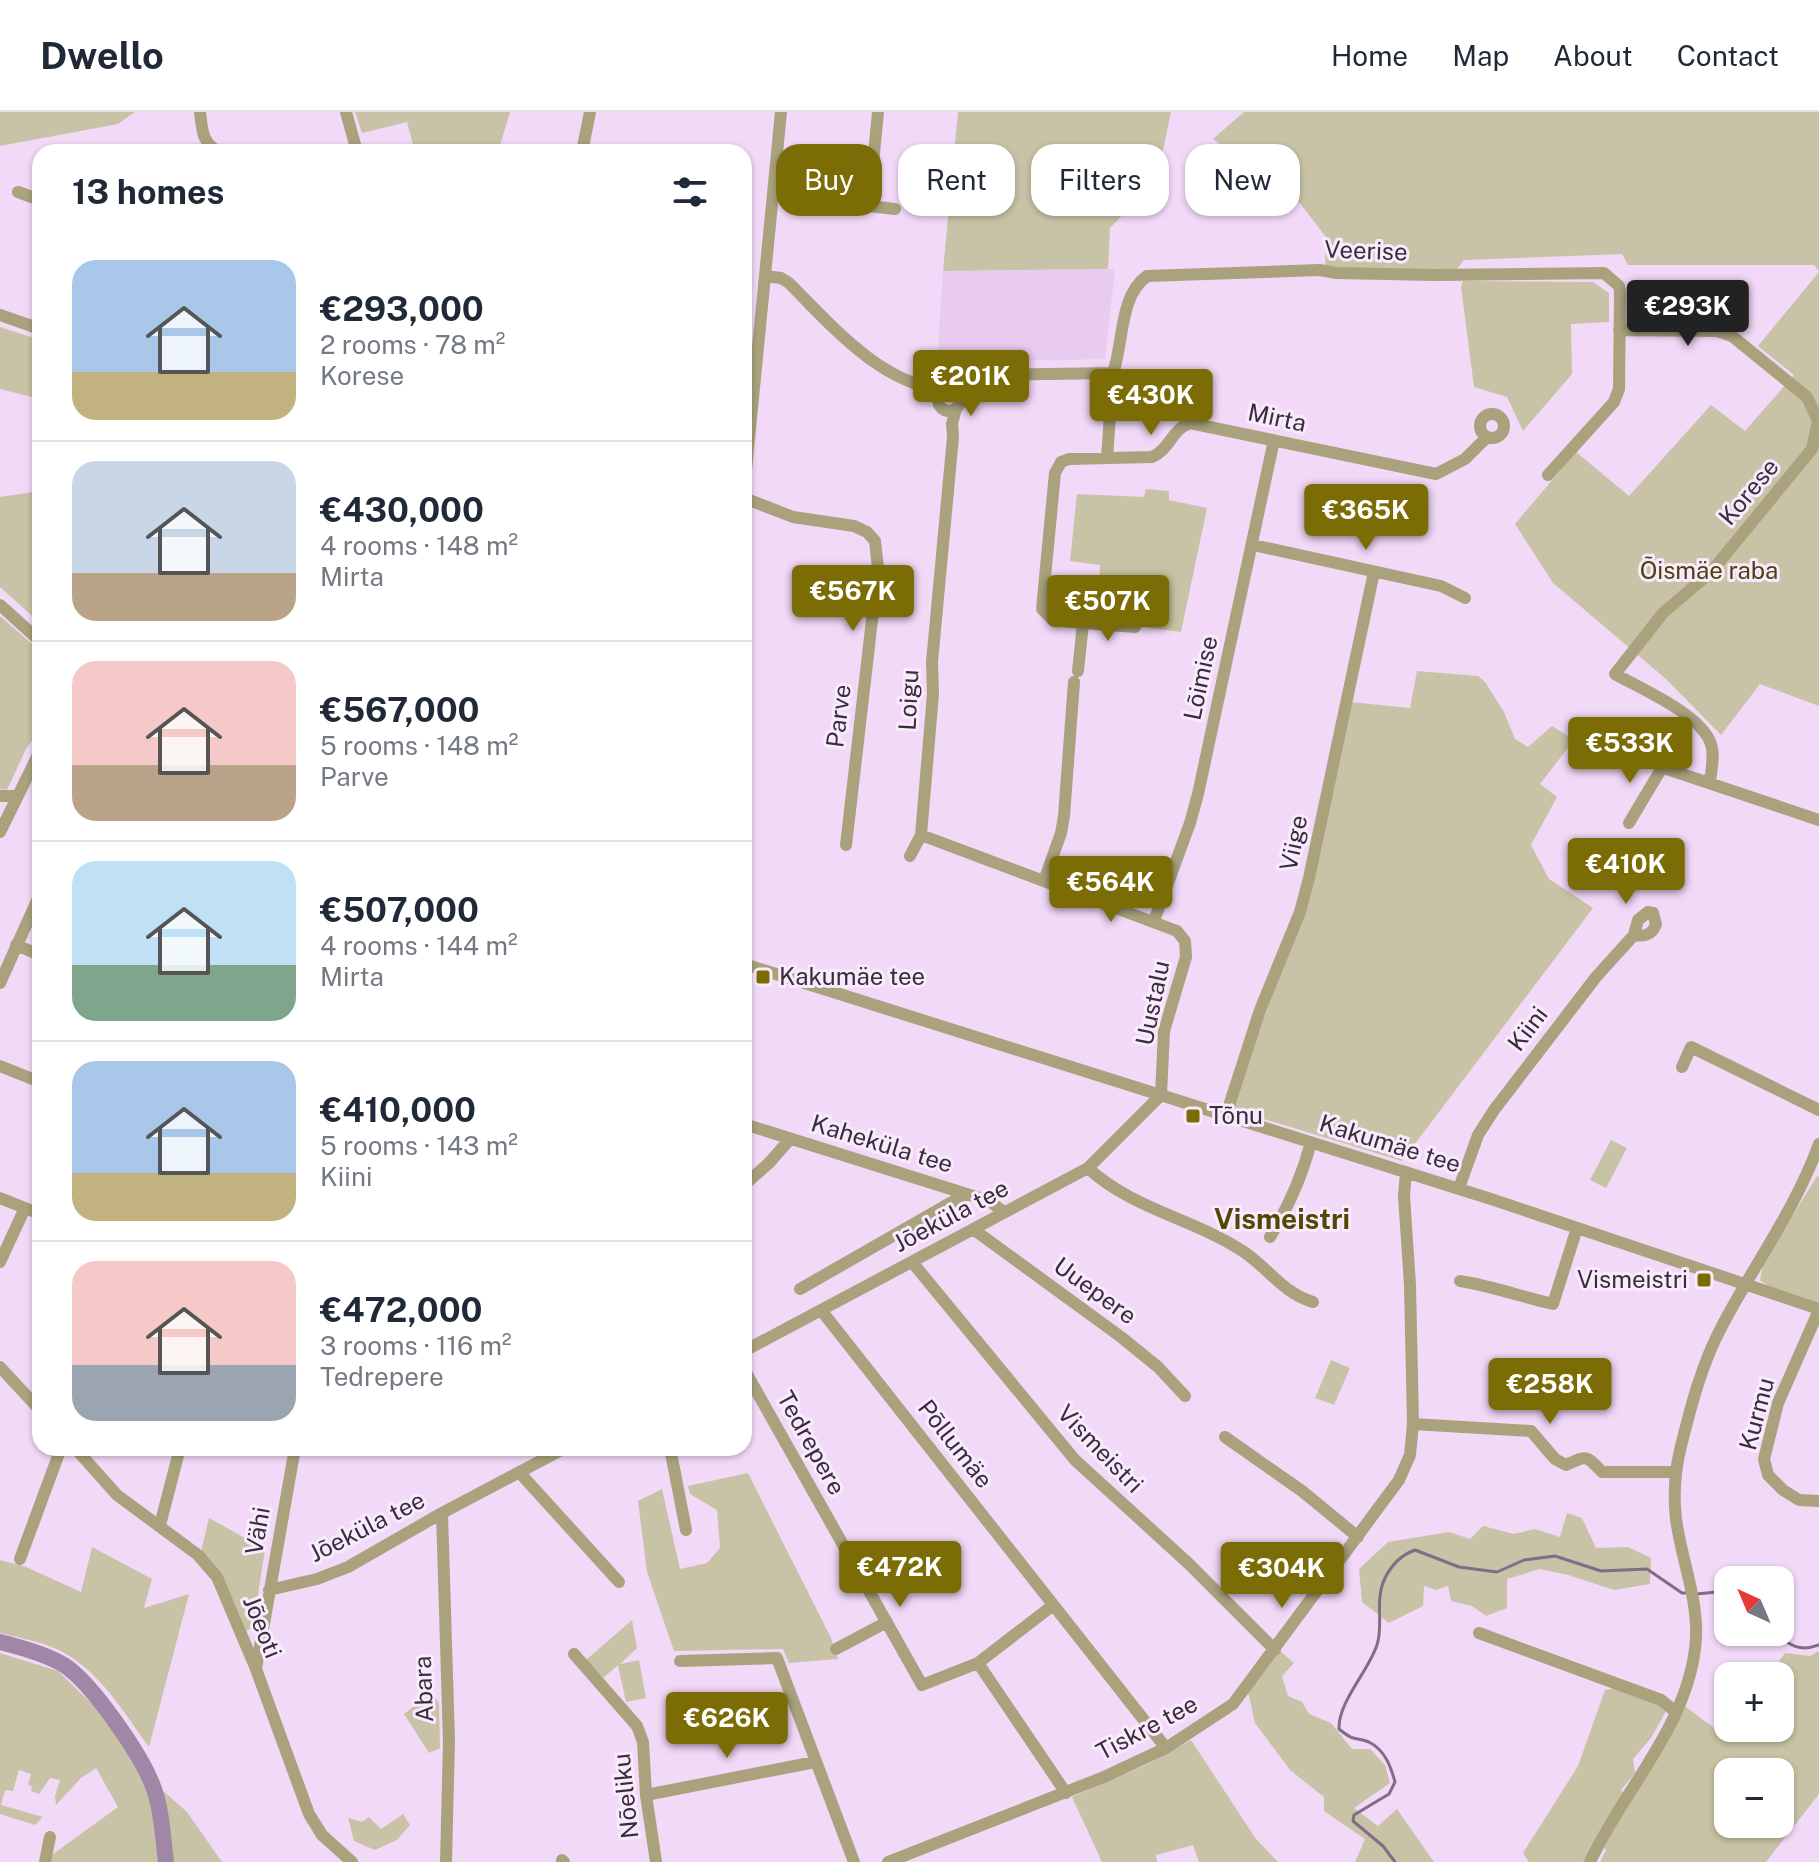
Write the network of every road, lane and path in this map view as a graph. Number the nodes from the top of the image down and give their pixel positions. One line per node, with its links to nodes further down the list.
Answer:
1 (200, 112): 6 (street)
2 (346, 112): 7 (street)
3 (590, 112): 8 (street)
4 (781, 112): 12 (street)
5 (878, 112): 11 (street)
6 (208, 144)
7 (355, 144)
8 (584, 144)
9 (18, 192): 10 (street)
10 (32, 197)
11 (895, 209)
12 (765, 276): 17 (street, Loigu); 18 (street)
13 (0, 315): 14 (street)
14 (32, 326)
15 (1619, 330): 16 (street, Veerise); 22 (street, Veerise); 34 (street, Korese)
16 (1113, 373): 17 (street); 21 (street)
17 (948, 400): 40 (street, Loigu)
18 (752, 408)
19 (1487, 437): 20 (street, Mirta)
20 (1274, 440): 21 (street, Mirta); 24 (street, Lõimise)
21 (1107, 458): 28 (street, Mirta)
22 (1548, 475)
23 (752, 501): 41 (street, Parve)
24 (1253, 545): 25 (street); 46 (street, Lõimise)
25 (1374, 572): 26 (street); 56 (street, Viige)
26 (1465, 598)
27 (0, 605): 30 (street)
28 (1083, 623): 29 (street); 43 (street)
29 (1135, 627)
30 (32, 634)
31 (1585, 727): 32 (street)
32 (1663, 766): 34 (street); 38 (street)
33 (32, 767): 36 (street)
34 (1710, 782): 37 (street)
35 (0, 796): 36 (street)
36 (17, 796): 39 (street)
37 (1819, 820)
38 (1629, 823)
39 (0, 832)
40 (921, 835): 42 (street); 43 (street, Uustalu)
41 (846, 845)
42 (910, 856)
43 (1044, 881): 46 (street, Uustalu)
44 (32, 911): 47 (street)
45 (1651, 912): 64 (street, Kiini)
46 (1154, 921): 54 (street, Uustalu)
47 (16, 945): 48 (street); 50 (street)
48 (32, 952)
49 (752, 967): 54 (street, Kakumäe tee)
50 (0, 983)
51 (0, 1066): 53 (street)
52 (1682, 1067): 55 (street)
53 (32, 1079)
54 (1161, 1095): 56 (street, Kakumäe tee); 61 (street, Jõeküla tee)
55 (1819, 1110)
56 (1226, 1115): 59 (street, Kakumäe tee)
57 (752, 1127): 58 (street, Kaheküla tee)
58 (790, 1139): 63 (street); 65 (street, Kaheküla tee)
59 (1311, 1142): 62 (street, Kakumäe tee); 72 (street)
60 (1819, 1144): 76 (street)
61 (1088, 1168): 69 (street, Jõeküla tee); 78 (street)
62 (1406, 1172): 64 (street, Kakumäe tee); 86 (street, Tiskre tee)
63 (752, 1178)
64 (1459, 1188): 70 (street, Kakumäe tee)
65 (966, 1194): 69 (street, Kaheküla tee); 77 (street)
66 (0, 1198): 67 (street)
67 (25, 1208): 68 (street); 73 (street)
68 (32, 1211)
69 (1004, 1212): 71 (street, Jõeküla tee)
70 (1577, 1228): 75 (street); 76 (street, Kakumäe tee)
71 (973, 1229): 74 (street, Jõeküla tee); 84 (street, Uuepere)
72 (1270, 1237)
73 (0, 1262)
74 (912, 1262): 79 (street, Jõeküla tee); 108 (street, Vismeistri)
75 (1460, 1281)
76 (1746, 1283): 80 (street, Kakumäe tee); 95 (street)
77 (800, 1289)
78 (1313, 1302)
79 (821, 1310): 81 (street, Jõeküla tee); 104 (street, Põllumäe)
80 (1819, 1310): 96 (street, Kurmu)
81 (752, 1347)
82 (0, 1367): 85 (street)
83 (752, 1383): 105 (street, Tedrepere)
84 (1185, 1396)
85 (32, 1401)
86 (1413, 1424): 95 (street); 100 (street, Tiskre tee)
87 (1225, 1437): 100 (street)
88 (58, 1456): 101 (street)
89 (82, 1456): 98 (street, Jõeoti)
90 (178, 1456): 98 (street)
91 (294, 1456): 103 (street, Vähi)
92 (550, 1456): 94 (street, Jõeküla tee)
93 (672, 1456): 99 (street)
94 (519, 1472): 97 (street, Jõeküla tee); 102 (street)
95 (1676, 1472): 113 (street)
96 (1819, 1501)
97 (442, 1513): 103 (street, Jõeküla tee); 121 (street, Abara)
98 (160, 1525): 112 (street, Jõeoti)
99 (686, 1530)
100 (1358, 1537): 108 (street, Tiskre tee)
101 (20, 1559)
102 (619, 1582)
103 (269, 1590): 112 (street, Vähi)
104 (1052, 1606): 111 (street); 114 (street, Põllumäe)
105 (887, 1622): 107 (street); 111 (street, Tedrepere)
106 (1479, 1633): 113 (street)
107 (836, 1649)
108 (1275, 1650): 114 (street, Tiskre tee)
109 (574, 1654): 117 (street, Nõeliku)
110 (680, 1661): 115 (street)
111 (978, 1663): 116 (street)
112 (256, 1669): 120 (street, Jõeoti)
113 (1676, 1712): 125 (street)
114 (1166, 1748): 116 (street, Tiskre tee)
115 (815, 1762): 117 (street); 123 (street)
116 (1066, 1793): 124 (street, Tiskre tee)
117 (646, 1795): 122 (street, Nõeliku)
118 (50, 1837): 119 (street)
119 (45, 1862)
120 (352, 1862)
121 (446, 1862)
122 (656, 1862)
123 (854, 1862)
124 (888, 1862)
125 (1590, 1862)

